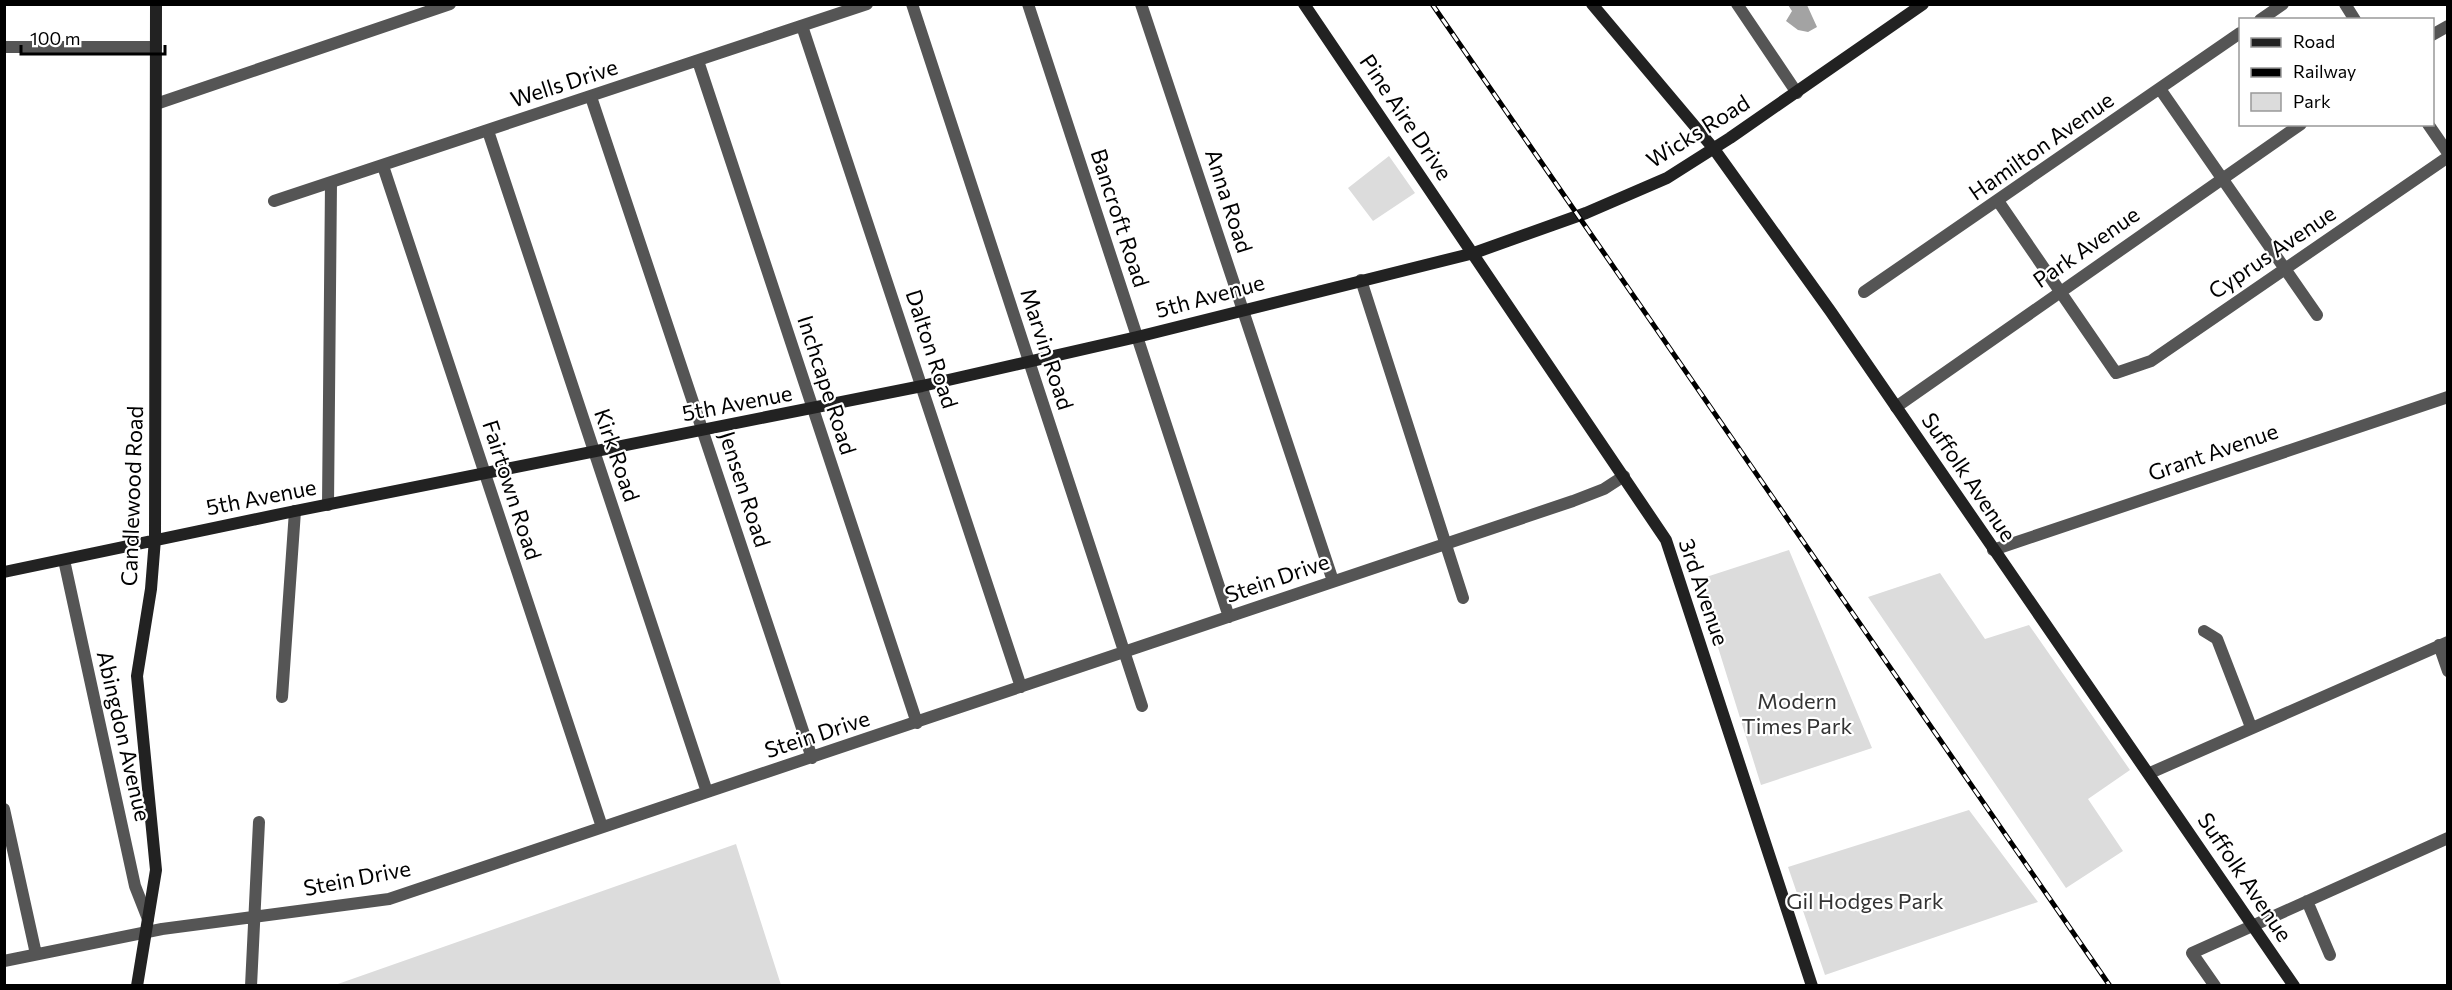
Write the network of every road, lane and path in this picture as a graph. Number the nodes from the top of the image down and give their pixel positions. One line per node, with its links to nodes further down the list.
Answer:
1 (156, 4): 20 (main road, Candlewood Road)
2 (450, 4): 25 (street)
3 (867, 4): 15 (street, Wells Drive)
4 (912, 4): 45 (street, Marvin Road)
5 (1028, 4): 44 (street, Bancroft Road)
6 (1141, 4): 42 (street, Anna Road)
7 (1304, 4): 37 (main road, Pine Aire Drive)
8 (1592, 4): 29 (main road, Suffolk Avenue)
9 (1737, 4): 23 (street)
10 (1923, 4): 23 (main road, Wicks Road)
11 (2283, 4): 13 (street)
12 (2345, 4): 14 (street)
13 (2263, 18)
14 (2354, 18)
15 (802, 26): 21 (street, Wells Drive); 46 (street, Dalton Road)
16 (2448, 26): 18 (street)
17 (2239, 34): 22 (street, Hamilton Avenue)
18 (2434, 34)
19 (4, 47): 20 (street)
20 (156, 47): 25 (main road, Candlewood Road)
21 (698, 60): 24 (street, Wells Drive); 49 (street, Inchcape Road)
22 (2160, 89): 33 (street); 36 (street, Hamilton Avenue)
23 (1797, 93): 29 (main road, Wicks Road)
24 (591, 97): 28 (street, Wells Drive); 50 (street, Jensen Road)
25 (156, 104): 56 (main road, Candlewood Road)
26 (2298, 126): 33 (street, Park Avenue)
27 (2429, 126): 30 (street)
28 (488, 131): 32 (street, Wells Drive); 51 (street, Kirk Road)
29 (1714, 149): 37 (main road, Wicks Road); 48 (main road, Suffolk Avenue)
30 (2448, 153)
31 (2448, 157): 38 (street, Cyprus Avenue)
32 (383, 166): 34 (street, Wells Drive); 52 (street, Fairtown Road)
33 (2222, 179): 38 (street); 41 (street, Park Avenue)
34 (331, 183): 35 (street, Wells Drive); 54 (street)
35 (274, 201)
36 (1998, 201): 40 (street, Hamilton Avenue); 41 (street)
37 (1474, 253): 39 (main road, 5th Avenue); 53 (main road, 3rd Avenue)
38 (2284, 270): 41 (street, Cyprus Avenue); 43 (street)
39 (1361, 280): 42 (main road, 5th Avenue); 57 (street)
40 (1864, 292)
41 (2058, 292): 48 (street, Park Avenue)
42 (1242, 309): 44 (main road, 5th Avenue); 61 (street, Anna Road)
43 (2317, 315)
44 (1137, 337): 45 (main road, 5th Avenue); 63 (street, Bancroft Road)
45 (1029, 361): 46 (main road, 5th Avenue); 66 (street, Marvin Road)
46 (922, 386): 49 (main road, 5th Avenue); 68 (street, Dalton Road)
47 (2448, 397): 58 (street, Grant Avenue)
48 (1896, 407): 58 (main road, Suffolk Avenue)
49 (813, 409): 50 (main road, 5th Avenue); 71 (street, Inchcape Road)
50 (703, 431): 51 (main road, 5th Avenue); 73 (street, Jensen Road)
51 (594, 453): 52 (main road, 5th Avenue); 75 (street, Kirk Road)
52 (484, 474): 54 (main road, 5th Avenue); 78 (street, Fairtown Road)
53 (1624, 476): 57 (street, Stein Drive); 90 (main road, 3rd Avenue)
54 (328, 505): 55 (main road, 5th Avenue)
55 (295, 511): 56 (main road, 5th Avenue); 69 (street)
56 (155, 539): 59 (main road, 5th Avenue); 82 (main road, Candlewood Road)
57 (1445, 543): 61 (street, Stein Drive); 62 (street)
58 (1993, 549): 74 (main road, Suffolk Avenue)
59 (64, 560): 60 (main road, 5th Avenue); 82 (street, Abingdon Avenue)
60 (4, 572)
61 (1334, 581): 63 (street, Stein Drive)
62 (1463, 598)
63 (1228, 617): 66 (street, Stein Drive)
64 (2204, 631): 72 (street)
65 (2443, 644): 67 (street); 72 (street)
66 (1124, 652): 68 (street, Stein Drive); 70 (street, Marvin Road)
67 (2448, 671)
68 (1021, 687): 71 (street, Stein Drive)
69 (282, 697)
70 (1142, 706)
71 (917, 723): 73 (street, Stein Drive)
72 (2251, 727): 74 (street)
73 (812, 758): 75 (street, Stein Drive)
74 (2150, 773): 83 (main road, Suffolk Avenue)
75 (707, 792): 78 (street, Stein Drive)
76 (4, 809): 85 (street)
77 (259, 822): 81 (street)
78 (602, 827): 81 (street, Stein Drive)
79 (2448, 838): 80 (street)
80 (2307, 901): 83 (street); 86 (street)
81 (255, 916): 84 (street, Stein Drive); 89 (street)
82 (148, 919): 84 (main road, Candlewood Road)
83 (2252, 925): 91 (street); 92 (main road, Suffolk Avenue)
84 (145, 933): 85 (street, Stein Drive); 88 (main road, Candlewood Road)
85 (36, 954): 87 (street, Stein Drive)
86 (2330, 955)
87 (4, 961)
88 (137, 986)
89 (252, 986)
90 (1812, 986)
91 (2215, 986)
92 (2294, 986)

